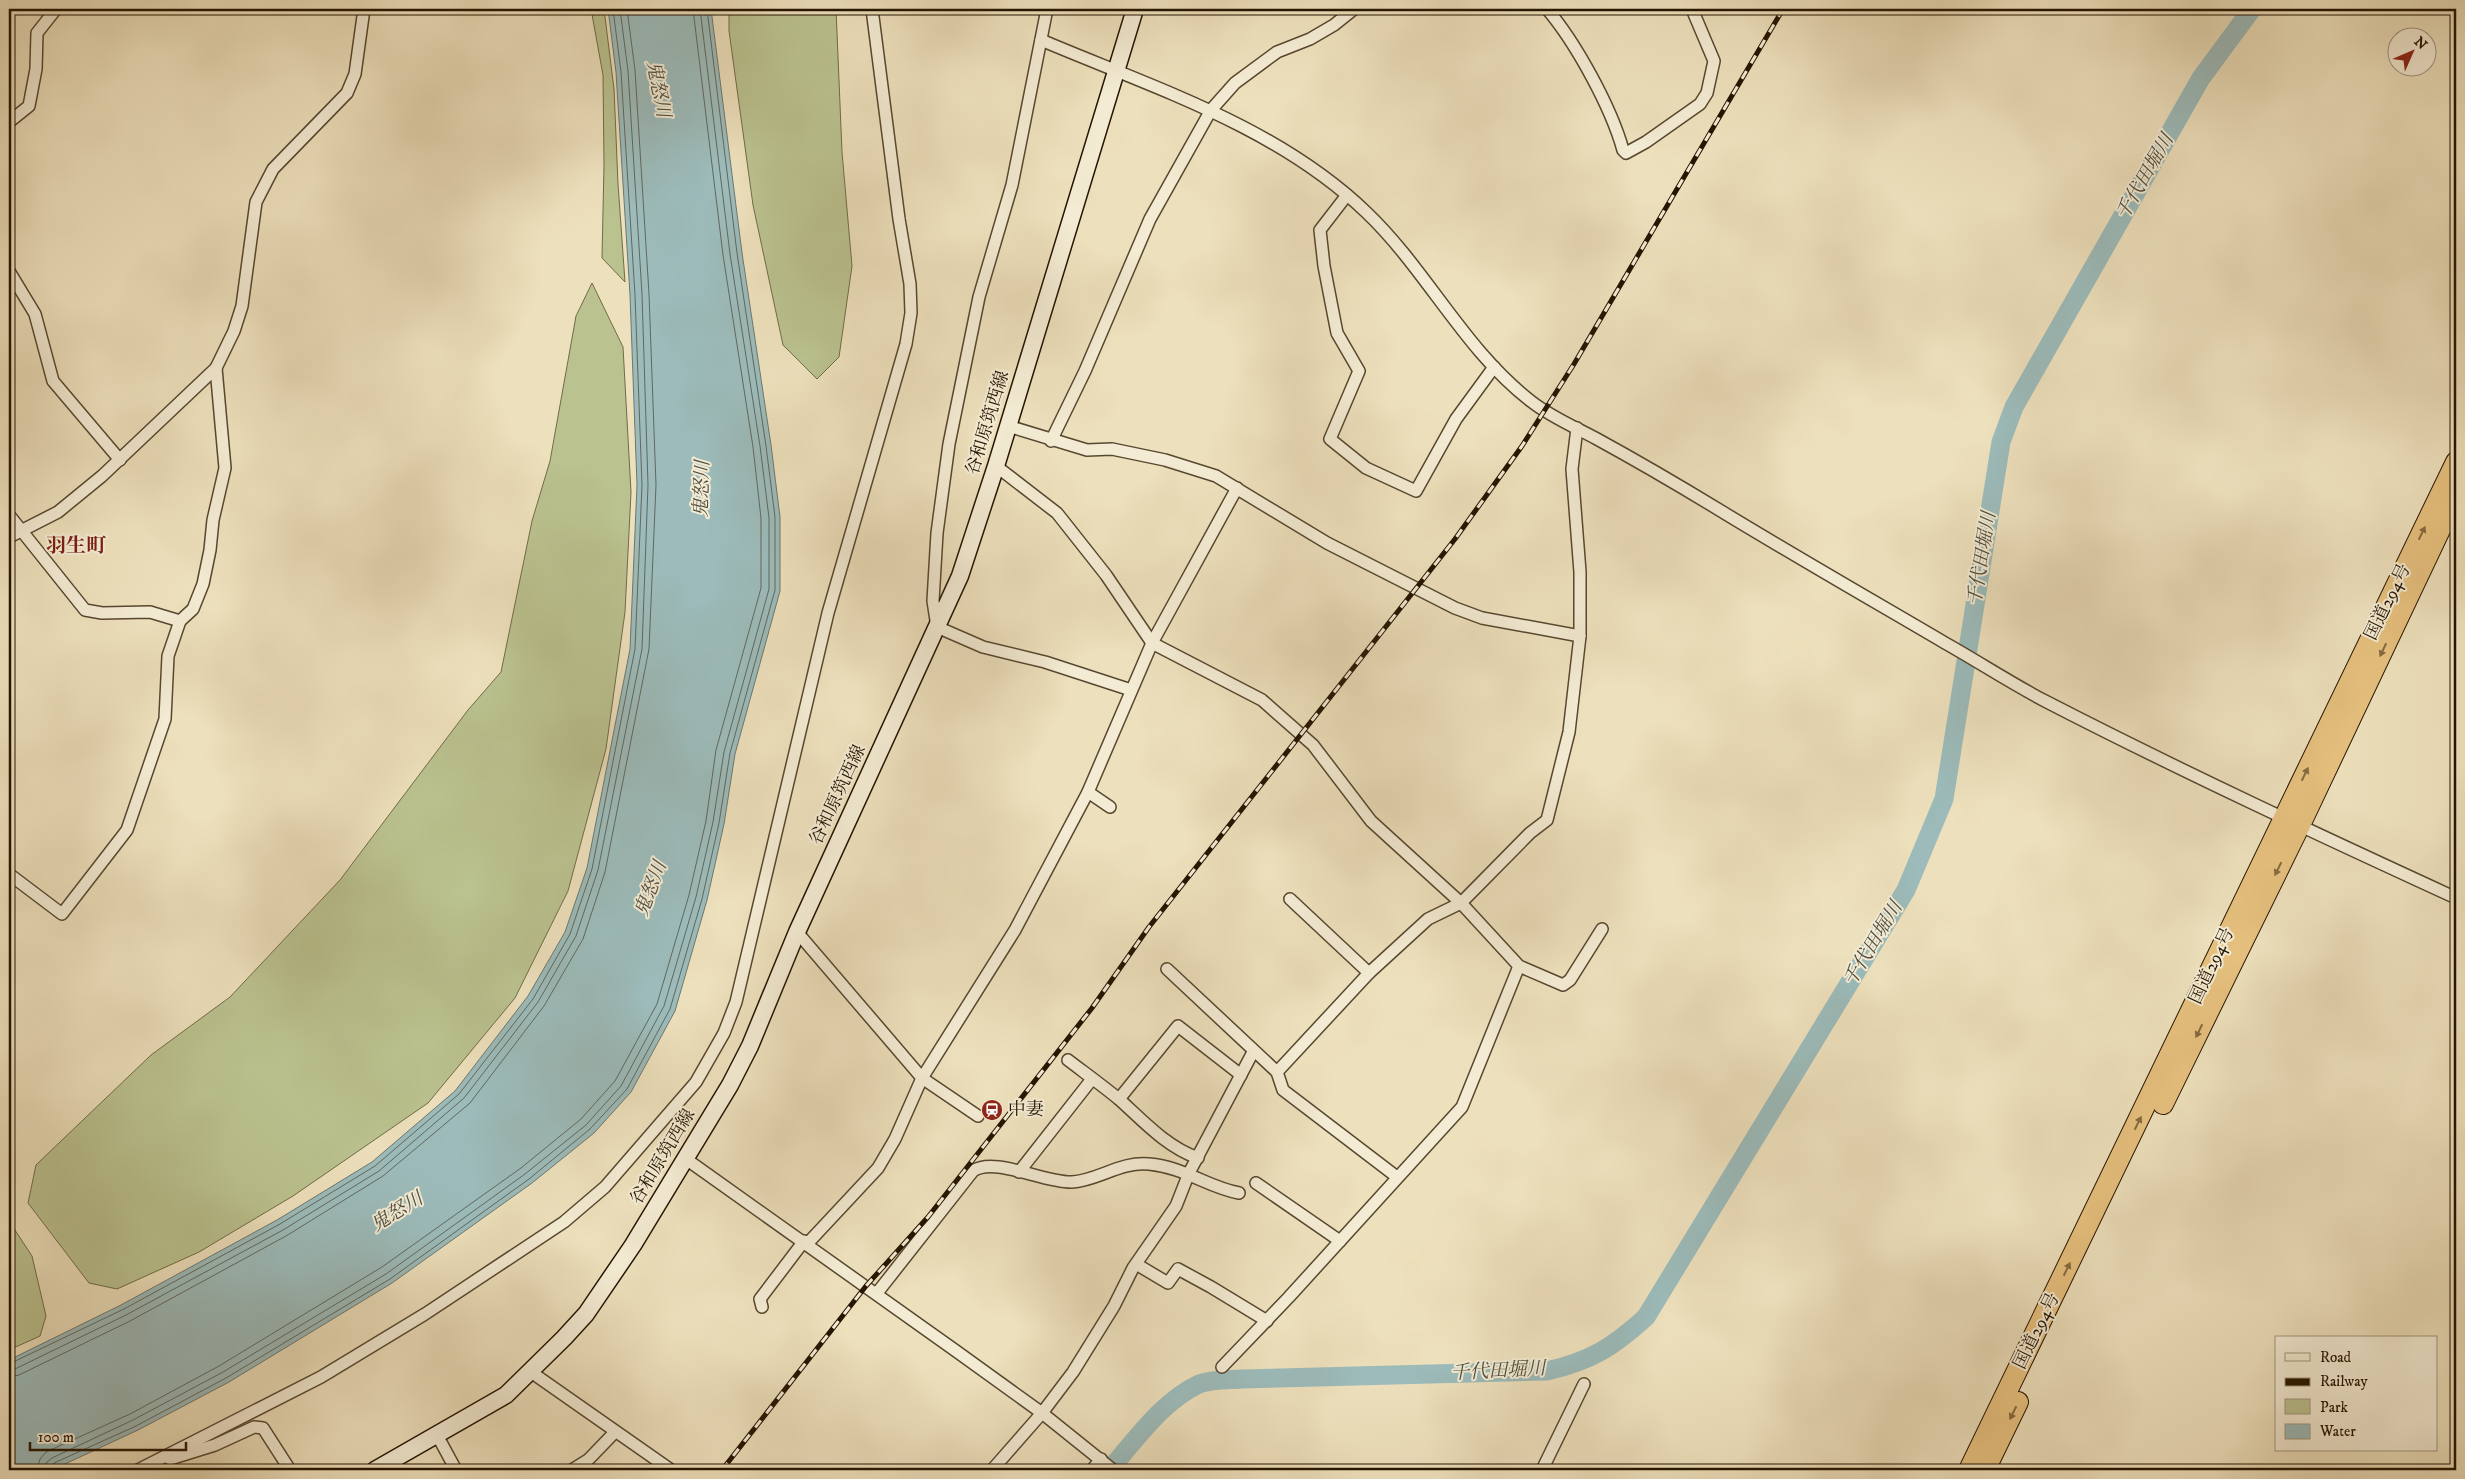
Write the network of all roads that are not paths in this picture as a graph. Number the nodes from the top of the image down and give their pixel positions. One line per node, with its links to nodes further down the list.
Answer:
1 (56, 9): 12 (street)
2 (364, 9): 16 (street)
3 (872, 9): 72 (street)
4 (1047, 9): 9 (street)
5 (1135, 9): 10 (main road, 谷和原筑西線)
6 (1354, 9): 11 (street)
7 (1547, 9): 8 (street)
8 (1692, 9)
9 (1041, 40): 10 (street); 29 (street)
10 (1116, 72): 11 (street); 17 (main road, 谷和原筑西線)
11 (1211, 110): 13 (street); 19 (street)
12 (9, 122)
13 (1347, 195): 15 (street); 15 (street)
14 (9, 272): 20 (street)
15 (1494, 367): 18 (street)
16 (216, 368): 20 (street); 28 (street)
17 (1008, 426): 19 (street); 22 (main road, 谷和原筑西線)
18 (1577, 428): 30 (street); 35 (street)
19 (1051, 441): 23 (street)
20 (120, 460): 26 (street)
21 (2456, 462): 35 (highway, 国道294号, one-way to 21)
22 (996, 466): 29 (main road, 谷和原筑西線); 31 (street)
23 (1237, 488): 30 (street); 31 (street)
24 (2456, 496): 35 (highway, 国道294号, one-way to 35)
25 (9, 516): 26 (street)
26 (22, 530): 27 (street); 28 (street)
27 (9, 537)
28 (180, 622): 36 (street)
29 (937, 627): 32 (street); 41 (main road, 谷和原筑西線)
30 (1580, 636): 39 (street)
31 (1152, 643): 32 (street); 39 (street)
32 (1132, 690): 33 (street)
33 (1088, 792): 34 (street); 49 (street)
34 (1110, 807)
35 (2292, 822): 37 (street); 84 (highway, 国道294号, one-way to 35); 85 (highway, 国道294号, one-way to 85)
36 (9, 874)
37 (2456, 898)
38 (1290, 899): 44 (street)
39 (1461, 903): 42 (street); 44 (street)
40 (1602, 929): 42 (street)
41 (797, 932): 49 (street); 54 (main road, 谷和原筑西線)
42 (1520, 966): 57 (street)
43 (1167, 968): 45 (street)
44 (1369, 973): 47 (street)
45 (1253, 1052): 47 (street); 48 (street)
46 (1068, 1060): 50 (street)
47 (1277, 1072): 57 (street)
48 (1241, 1075): 51 (street); 53 (street)
49 (922, 1078): 52 (street); 61 (street)
50 (1092, 1079): 51 (street); 55 (street)
51 (1119, 1099): 53 (street)
52 (978, 1116)
53 (1198, 1158): 56 (street)
54 (686, 1159): 61 (street); 67 (main road, 谷和原筑西線)
55 (1019, 1172): 56 (street); 63 (street)
56 (1189, 1173): 59 (street); 62 (street)
57 (1397, 1177): 60 (street)
58 (1256, 1183): 60 (street)
59 (1239, 1193)
60 (1340, 1241): 65 (street)
61 (805, 1243): 63 (street); 64 (street)
62 (1136, 1264): 65 (street); 69 (street)
63 (877, 1293): 69 (street)
64 (762, 1307)
65 (1267, 1321): 66 (street)
66 (1222, 1367)
67 (531, 1372): 70 (street); 71 (main road, 谷和原筑西線)
68 (1584, 1384): 83 (street)
69 (1042, 1413): 73 (street); 80 (street)
70 (615, 1432): 78 (street); 79 (street)
71 (437, 1435): 76 (main road, 谷和原筑西線); 77 (street)
72 (160, 1459): 74 (street); 75 (street)
73 (1101, 1459): 81 (street); 82 (street)
74 (138, 1470)
75 (290, 1470)
76 (375, 1470)
77 (456, 1470)
78 (572, 1470)
79 (671, 1470)
80 (992, 1470)
81 (1092, 1470)
82 (1112, 1470)
83 (1542, 1470)
84 (1969, 1470)
85 (1985, 1470)

